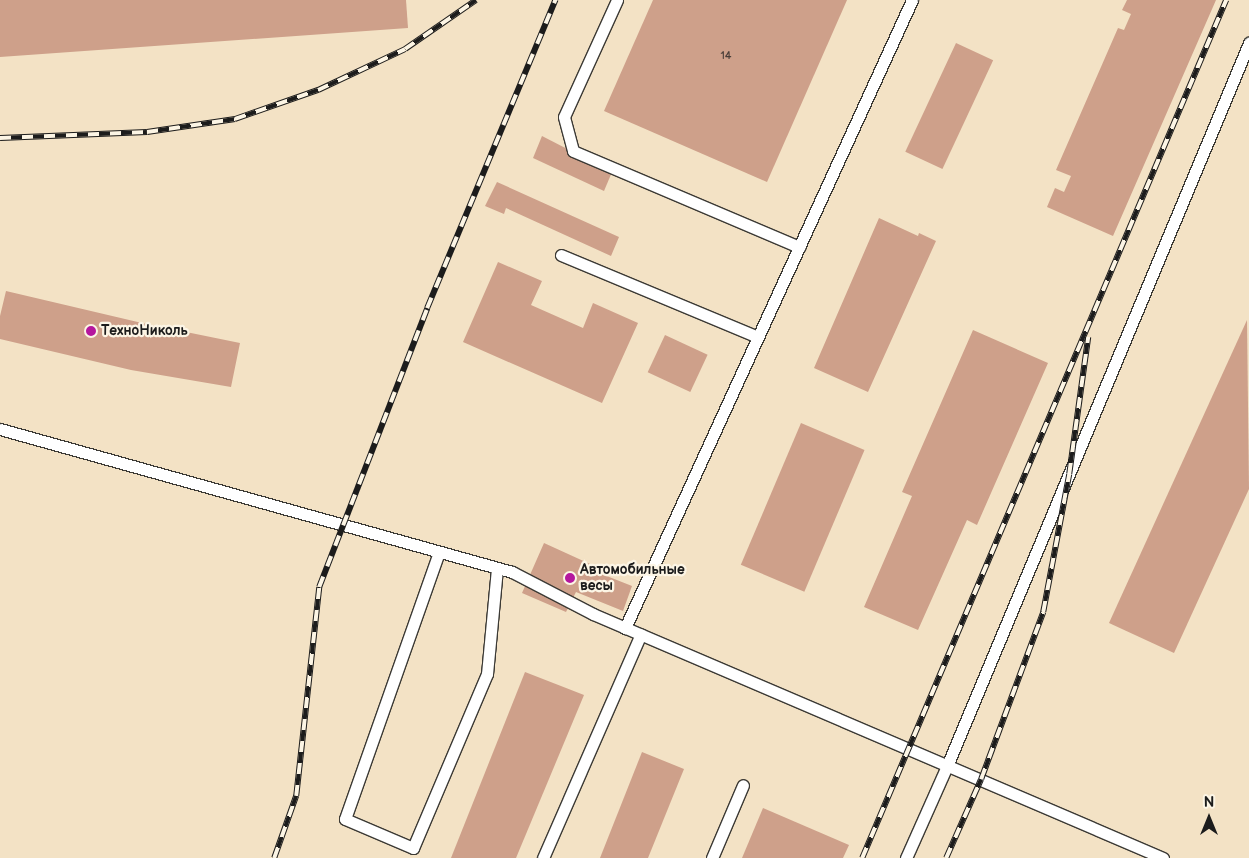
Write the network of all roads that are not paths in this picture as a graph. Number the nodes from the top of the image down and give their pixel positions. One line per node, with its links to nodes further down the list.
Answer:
1 (616, 0): 4 (lane)
2 (912, 0): 4 (lane)
3 (1249, 43): 12 (lane)
4 (799, 247): 6 (lane)
5 (561, 255): 6 (lane)
6 (758, 338): 10 (lane)
7 (0, 429): 8 (lane)
8 (439, 552): 9 (lane); 9 (lane)
9 (497, 568): 10 (lane)
10 (625, 628): 11 (lane)
11 (641, 634): 12 (lane); 14 (lane)
12 (947, 766): 16 (lane); 17 (lane)
13 (743, 785): 15 (lane)
14 (543, 858)
15 (712, 858)
16 (906, 858)
17 (1163, 858)

